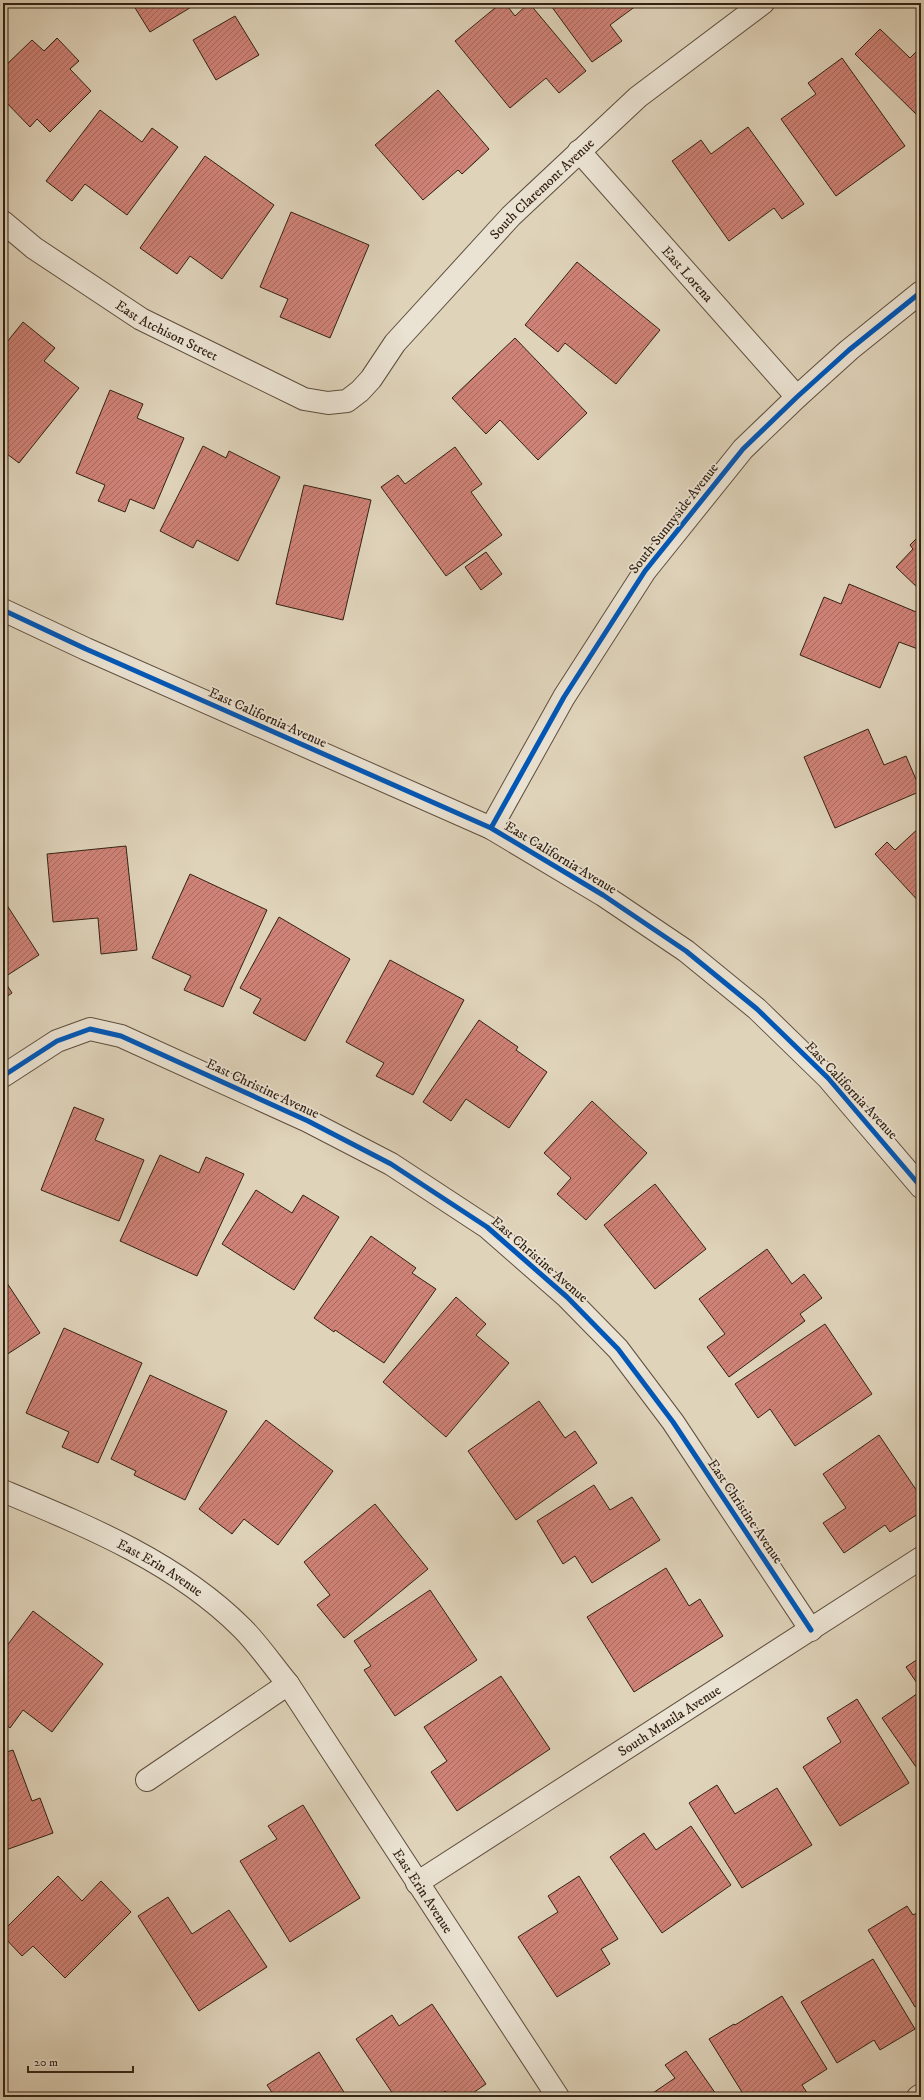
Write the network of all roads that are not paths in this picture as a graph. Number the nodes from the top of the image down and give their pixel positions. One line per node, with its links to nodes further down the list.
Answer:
1 (763, 3): 2 (street, South Claremont Avenue)
2 (579, 151): 5 (street, East Lorena); 6 (street, South Claremont Avenue)
3 (3, 222): 6 (street, East Atchison Street)
4 (921, 292): 5 (street, South Sunnyside Avenue)
5 (797, 397): 8 (street, South Sunnyside Avenue)
6 (347, 401)
7 (3, 610): 8 (street, East California Avenue)
8 (491, 828): 10 (street, East California Avenue)
9 (3, 1076): 13 (street, East Christine Avenue)
10 (921, 1187)
11 (3, 1491): 14 (street, East Erin Avenue)
12 (921, 1558): 13 (street, South Manila Avenue)
13 (811, 1630): 16 (street, South Manila Avenue)
14 (288, 1684): 15 (street); 16 (street, East Erin Avenue)
15 (147, 1780)
16 (417, 1883): 18 (street, East Erin Avenue)
17 (921, 2095): 19 (street)
18 (558, 2097)
19 (918, 2097)

